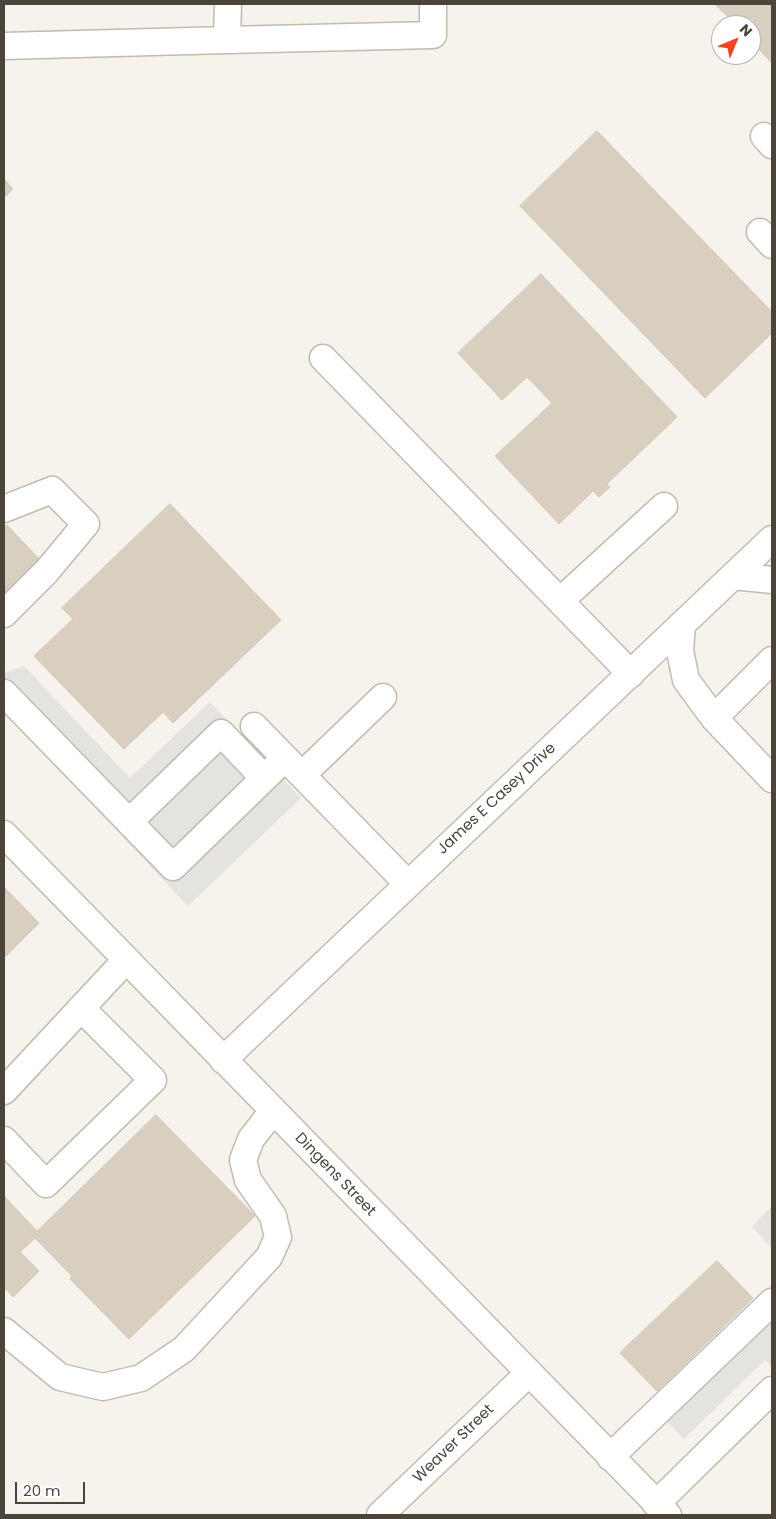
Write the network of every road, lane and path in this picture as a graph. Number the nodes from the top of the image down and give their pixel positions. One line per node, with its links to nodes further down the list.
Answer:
1 (228, 4): 3 (street)
2 (433, 4): 3 (street)
3 (227, 40): 4 (street)
4 (4, 46)
5 (323, 358): 11 (street)
6 (664, 506): 11 (street)
7 (4, 509): 12 (street)
8 (772, 539): 9 (street, James E Casey Drive)
9 (733, 576): 10 (street); 13 (street, James E Casey Drive)
10 (772, 580)
11 (560, 601): 15 (street)
12 (4, 614)
13 (682, 625): 15 (street, James E Casey Drive); 18 (street)
14 (772, 660): 18 (street)
15 (631, 674): 25 (street, James E Casey Drive)
16 (4, 693): 23 (street)
17 (383, 697): 20 (street)
18 (714, 718): 22 (street)
19 (254, 726): 20 (street)
20 (294, 766): 21 (street); 25 (street)
21 (264, 778): 23 (street); 23 (street)
22 (772, 779)
23 (129, 822)
24 (4, 834): 26 (street, Dingens Street)
25 (408, 884): 28 (street, James E Casey Drive)
26 (126, 960): 27 (street); 28 (street, Dingens Street)
27 (81, 1008): 29 (street); 31 (street)
28 (223, 1060): 30 (street, Dingens Street)
29 (4, 1091)
30 (273, 1111): 33 (street); 34 (street, Dingens Street)
31 (4, 1140)
32 (772, 1302): 36 (street)
33 (4, 1331)
34 (529, 1373): 36 (street, Dingens Street); 38 (street, Weaver Street)
35 (772, 1390): 37 (street)
36 (610, 1456): 37 (street, Dingens Street)
37 (662, 1509)
38 (380, 1515)

